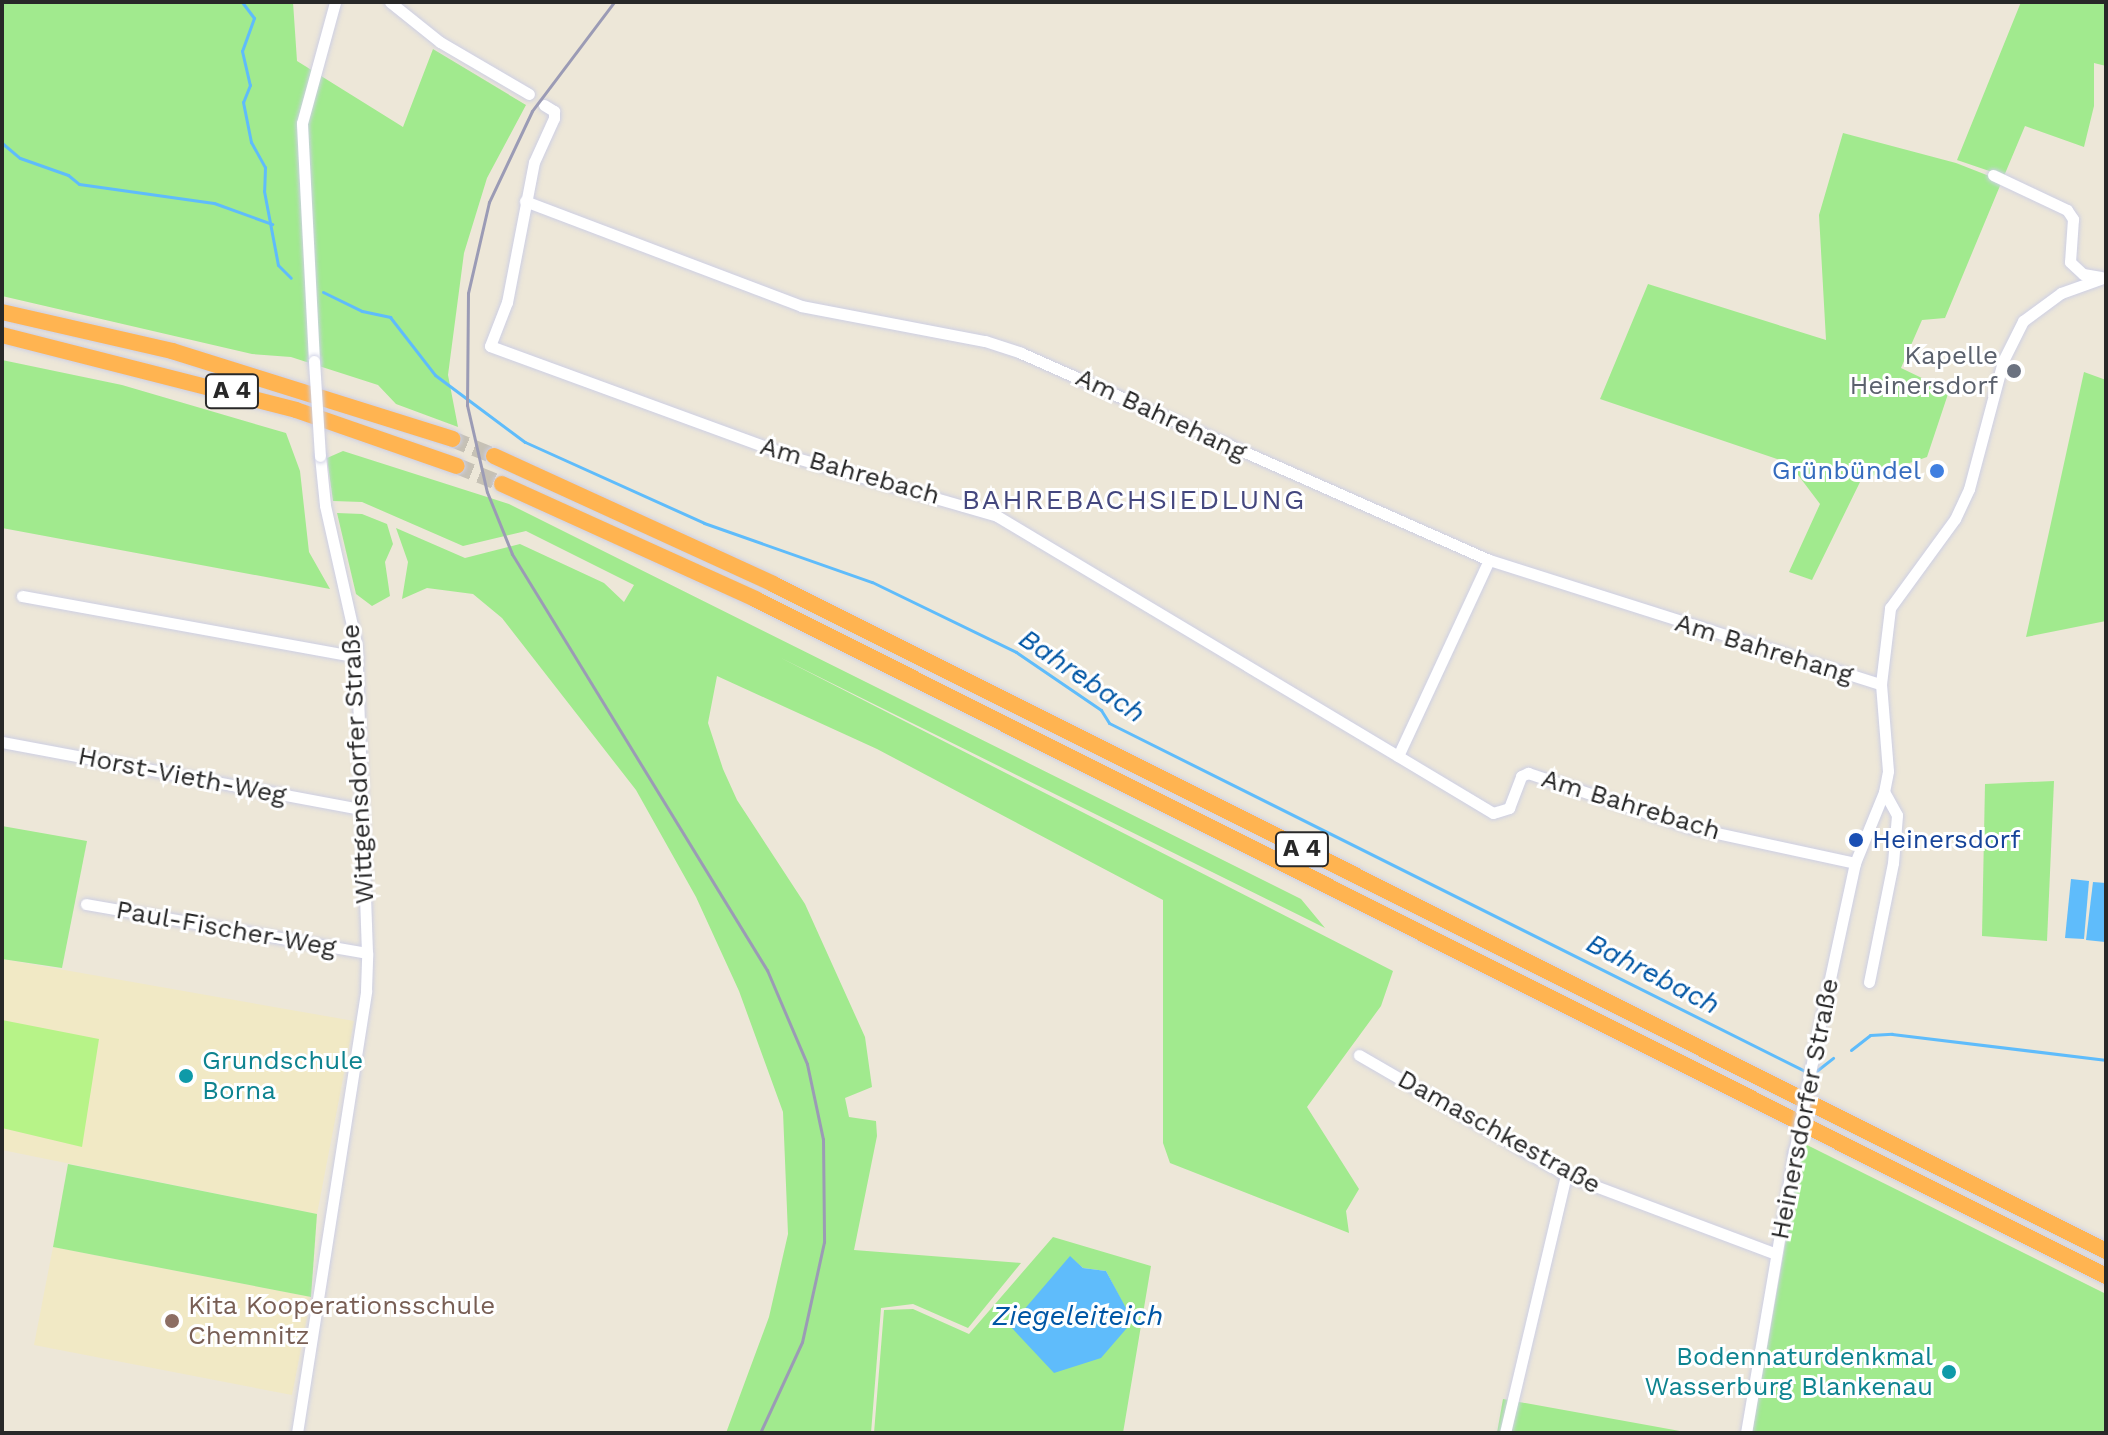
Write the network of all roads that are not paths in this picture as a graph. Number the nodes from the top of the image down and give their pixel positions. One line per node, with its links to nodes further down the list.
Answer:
1 (335, 2): 16 (street, Wittgensdorfer Straße, bridge)
2 (390, 2): 3 (street)
3 (529, 94)
4 (544, 105): 6 (street)
5 (1993, 175): 7 (street)
6 (525, 201): 14 (street, Am Bahrehang); 19 (street, Am Bahrebach)
7 (2103, 277): 17 (street, Heinersdorfer Straße)
8 (2, 312): 10 (highway, A 4)
9 (2, 335): 12 (highway, A 4)
10 (452, 439)
11 (494, 456): 28 (highway, A 4)
12 (457, 466)
13 (502, 484): 30 (highway, A 4)
14 (1489, 560): 17 (street, Am Bahrehang); 19 (street)
15 (22, 596): 16 (street)
16 (357, 657): 21 (street, Wittgensdorfer Straße)
17 (1881, 684): 20 (street, Heinersdorfer Straße)
18 (2, 742): 21 (street, Horst-Vieth-Weg)
19 (1398, 756): 22 (street, Am Bahrebach)
20 (1884, 792): 22 (street, Heinersdorfer Straße); 25 (street, Heinersdorfer Straße)
21 (361, 809): 24 (street, Wittgensdorfer Straße)
22 (1855, 863): 29 (street, Heinersdorfer Straße, bridge)
23 (86, 904): 24 (street, Paul-Fischer-Weg)
24 (367, 953): 31 (street, Wittgensdorfer Straße)
25 (1869, 982)
26 (1359, 1055): 27 (street, Damaschkestraße)
27 (1566, 1175): 29 (street, Damaschkestraße); 32 (street)
28 (2106, 1251)
29 (1776, 1254): 33 (street, Heinersdorfer Straße)
30 (2106, 1276)
31 (297, 1433)
32 (1505, 1433)
33 (1746, 1433)

